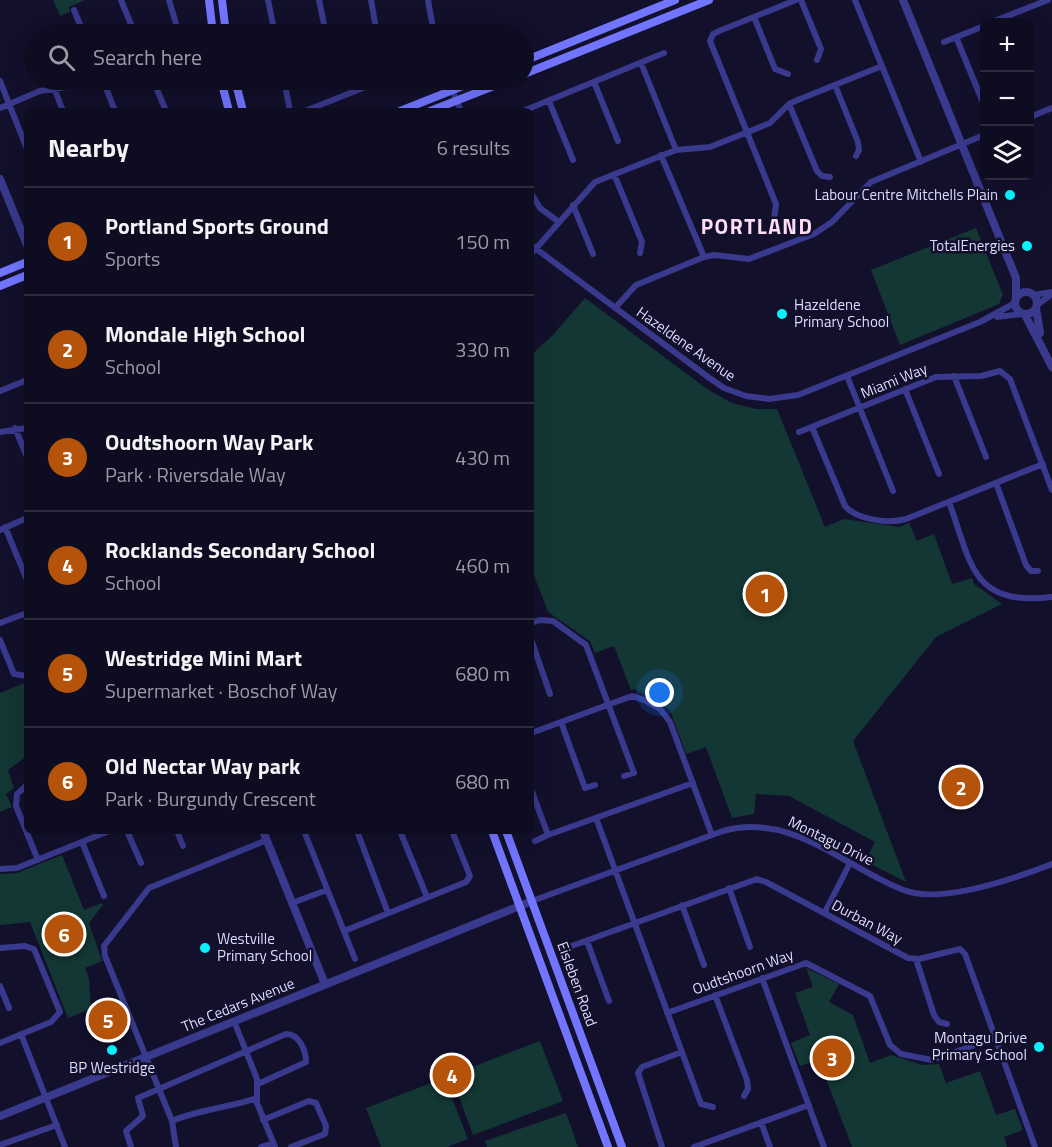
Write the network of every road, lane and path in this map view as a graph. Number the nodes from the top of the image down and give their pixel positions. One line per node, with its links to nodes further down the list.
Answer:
1 (122, 0): 21 (street)
2 (169, 0): 22 (street)
3 (209, 0): 23 (main road)
4 (222, 0): 24 (main road)
5 (268, 0): 25 (street)
6 (319, 0): 26 (street)
7 (371, 0): 27 (street)
8 (428, 0): 28 (street)
9 (675, 0): 33 (main road)
10 (709, 0): 37 (main road)
11 (796, 0): 18 (street)
12 (801, 0): 34 (street)
13 (855, 0): 36 (street)
14 (903, 0): 75 (street)
15 (1048, 0): 16 (street); 19 (street)
16 (1052, 8)
17 (74, 10): 20 (street)
18 (754, 17): 38 (street); 71 (street)
19 (1008, 18)
20 (80, 24)
21 (131, 24)
22 (176, 24)
23 (212, 24)
24 (225, 24)
25 (273, 24)
26 (324, 24)
27 (375, 24)
28 (432, 24)
29 (980, 28): 30 (street)
30 (956, 37): 31 (street); 52 (street)
31 (944, 42)
32 (664, 53): 35 (street)
33 (534, 57)
34 (817, 60)
35 (641, 63): 40 (street); 76 (street)
36 (882, 66): 41 (street); 80 (street)
37 (534, 70)
38 (788, 74)
39 (0, 81): 56 (street)
40 (594, 82): 54 (street); 73 (street)
41 (836, 85): 55 (street); 78 (street)
42 (47, 90): 56 (street)
43 (54, 90): 58 (street)
44 (107, 90): 59 (street)
45 (157, 90): 60 (street)
46 (224, 90): 61 (main road)
47 (237, 90): 62 (main road)
48 (286, 90): 63 (street)
49 (358, 90): 64 (street)
50 (452, 90): 53 (street); 65 (main road)
51 (483, 90): 53 (main road)
52 (980, 95)
53 (457, 100): 66 (main road); 67 (street)
54 (549, 101): 68 (street); 79 (street)
55 (789, 104): 71 (street); 82 (street)
56 (9, 105): 57 (street); 74 (street)
57 (0, 108)
58 (62, 108)
59 (114, 108)
60 (165, 108)
61 (228, 108)
62 (242, 108)
63 (289, 108)
64 (313, 108)
65 (407, 108)
66 (437, 108)
67 (460, 108)
68 (531, 108)
69 (1052, 108): 70 (street)
70 (1034, 115)
71 (747, 132): 76 (street); 87 (street)
72 (980, 137): 75 (street)
73 (618, 141)
74 (24, 142)
75 (962, 145): 80 (street); 98 (street)
76 (676, 150): 77 (street)
77 (661, 155): 81 (street); 94 (street)
78 (856, 156)
79 (573, 160)
80 (921, 162): 94 (street)
81 (614, 174): 86 (street); 92 (street)
82 (830, 177)
83 (0, 179): 84 (street)
84 (2, 189): 89 (street)
85 (534, 198): 88 (street)
86 (573, 206): 88 (street); 93 (street)
87 (774, 219)
88 (559, 222): 90 (street)
89 (24, 238)
90 (534, 248)
91 (534, 251): 104 (street, Hazeldene Avenue)
92 (640, 253)
93 (593, 254)
94 (704, 257): 104 (street)
95 (24, 263): 96 (main road)
96 (0, 273)
97 (24, 276): 99 (main road)
98 (1016, 278): 101 (street); 102 (street)
99 (0, 286)
100 (1052, 293): 101 (street); 103 (street)
101 (1032, 294): 102 (street); 103 (street)
102 (1015, 301): 105 (street); 106 (street, Hazeldene Avenue)
103 (1037, 306): 105 (street); 107 (street)
104 (615, 308): 109 (street, Hazeldene Avenue)
105 (1023, 314): 106 (street, Hazeldene Avenue); 107 (street)
106 (980, 322): 109 (street, Hazeldene Avenue)
107 (1047, 356): 108 (street)
108 (1052, 367)
109 (847, 376): 114 (street)
110 (954, 376): 112 (street, Miami Way); 121 (street); 122 (street, Miami Way)
111 (24, 381): 113 (street)
112 (905, 389): 114 (street, Miami Way); 123 (street)
113 (0, 391)
114 (859, 408): 115 (street, Miami Way); 126 (street)
115 (812, 427): 119 (street, Miami Way); 127 (street)
116 (15, 428): 117 (street); 118 (street); 120 (street)
117 (24, 428)
118 (0, 432)
119 (799, 432)
120 (24, 450)
121 (986, 457)
122 (1043, 464): 124 (street); 125 (street, Miami Way)
123 (939, 474)
124 (996, 483): 127 (street); 130 (street)
125 (1052, 490)
126 (892, 491)
127 (949, 502): 132 (street)
128 (24, 519): 129 (street)
129 (2, 528): 131 (street)
130 (1038, 572)
131 (24, 574)
132 (1052, 597)
133 (24, 614): 135 (street)
134 (534, 622): 140 (street)
135 (0, 623)
136 (0, 640): 138 (street)
137 (534, 648): 139 (street)
138 (24, 676)
139 (550, 694)
140 (609, 704): 141 (street); 143 (street); 144 (street)
141 (561, 722): 142 (street); 145 (street)
142 (534, 732)
143 (624, 776)
144 (693, 783): 148 (street); 162 (street)
145 (595, 785)
146 (24, 788): 149 (street)
147 (534, 797): 161 (street)
148 (596, 818): 161 (street); 172 (street)
149 (24, 826)
150 (27, 834): 167 (street)
151 (102, 834): 165 (street)
152 (128, 834): 168 (street)
153 (178, 834): 166 (street)
154 (264, 834): 163 (street)
155 (305, 834): 174 (street)
156 (358, 834): 182 (street)
157 (401, 834): 176 (street)
158 (453, 834): 176 (street)
159 (493, 834): 180 (main road, Eisleben Road)
160 (507, 834): 177 (main road, Eisleben Road)
161 (548, 835): 164 (street)
162 (712, 835): 169 (street, Montagu Drive); 172 (street, Montagu Drive)
163 (267, 840): 178 (street); 206 (street)
164 (536, 841)
165 (82, 842): 167 (street); 175 (street)
166 (183, 846)
167 (38, 860): 171 (street)
168 (141, 863)
169 (850, 863): 170 (street, Montagu Drive); 181 (street)
170 (1052, 864)
171 (0, 869)
172 (615, 870): 177 (street, Montagu Drive); 183 (street)
173 (729, 888): 179 (street, Durban Way); 181 (street, Durban Way); 186 (street)
174 (327, 890): 178 (street); 184 (street)
175 (104, 896)
176 (427, 897): 182 (street)
177 (532, 902): 180 (street, The Cedars Avenue); 228 (main road, Eisleben Road)
178 (292, 903): 193 (street)
179 (682, 905): 183 (street, Durban Way); 191 (street)
180 (520, 906): 193 (street, The Cedars Avenue); 227 (main road, Eisleben Road)
181 (825, 912): 190 (street, Durban Way)
182 (388, 913): 184 (street)
183 (634, 923): 185 (street, Durban Way); 198 (street)
184 (344, 931): 189 (street)
185 (586, 941): 188 (street, Durban Way); 196 (street)
186 (750, 947)
187 (0, 948): 201 (street)
188 (566, 948)
189 (355, 959)
190 (916, 959): 200 (street); 202 (street, Durban Way)
191 (704, 964)
192 (762, 978): 195 (street, Oudtshoorn Way); 202 (street, Oudtshoorn Way); 212 (street)
193 (325, 984): 199 (street, The Cedars Avenue)
194 (0, 986): 197 (street)
195 (715, 995): 198 (street, Oudtshoorn Way); 209 (street)
196 (609, 1001)
197 (9, 1008)
198 (668, 1012): 205 (street)
199 (234, 1021): 204 (street); 206 (street, The Cedars Avenue)
200 (947, 1024)
201 (21, 1034): 203 (street); 210 (street)
202 (995, 1038): 234 (street, Durban Way)
203 (0, 1042)
204 (246, 1051): 207 (street); 207 (street); 208 (street)
205 (682, 1052): 213 (street); 229 (street)
206 (146, 1057): 208 (street); 210 (street, The Cedars Avenue)
207 (258, 1084): 211 (street)
208 (159, 1089): 216 (street); 223 (street)
209 (744, 1096)
210 (46, 1097): 214 (street, The Cedars Avenue); 218 (street)
211 (257, 1098): 215 (street); 216 (street)
212 (809, 1105): 217 (street); 233 (street)
213 (713, 1107)
214 (0, 1116)
215 (263, 1120): 222 (street); 226 (street)
216 (172, 1121): 224 (street)
217 (761, 1122): 219 (street); 232 (street)
218 (57, 1125): 220 (street); 221 (street)
219 (714, 1140): 230 (street); 231 (street)
220 (64, 1144)
221 (0, 1145)
222 (274, 1145): 225 (street)
223 (131, 1147)
224 (176, 1147)
225 (261, 1147)
226 (291, 1147)
227 (608, 1147)
228 (622, 1147)
229 (662, 1147)
230 (694, 1147)
231 (717, 1147)
232 (770, 1147)
233 (824, 1147)
234 (1035, 1147)

